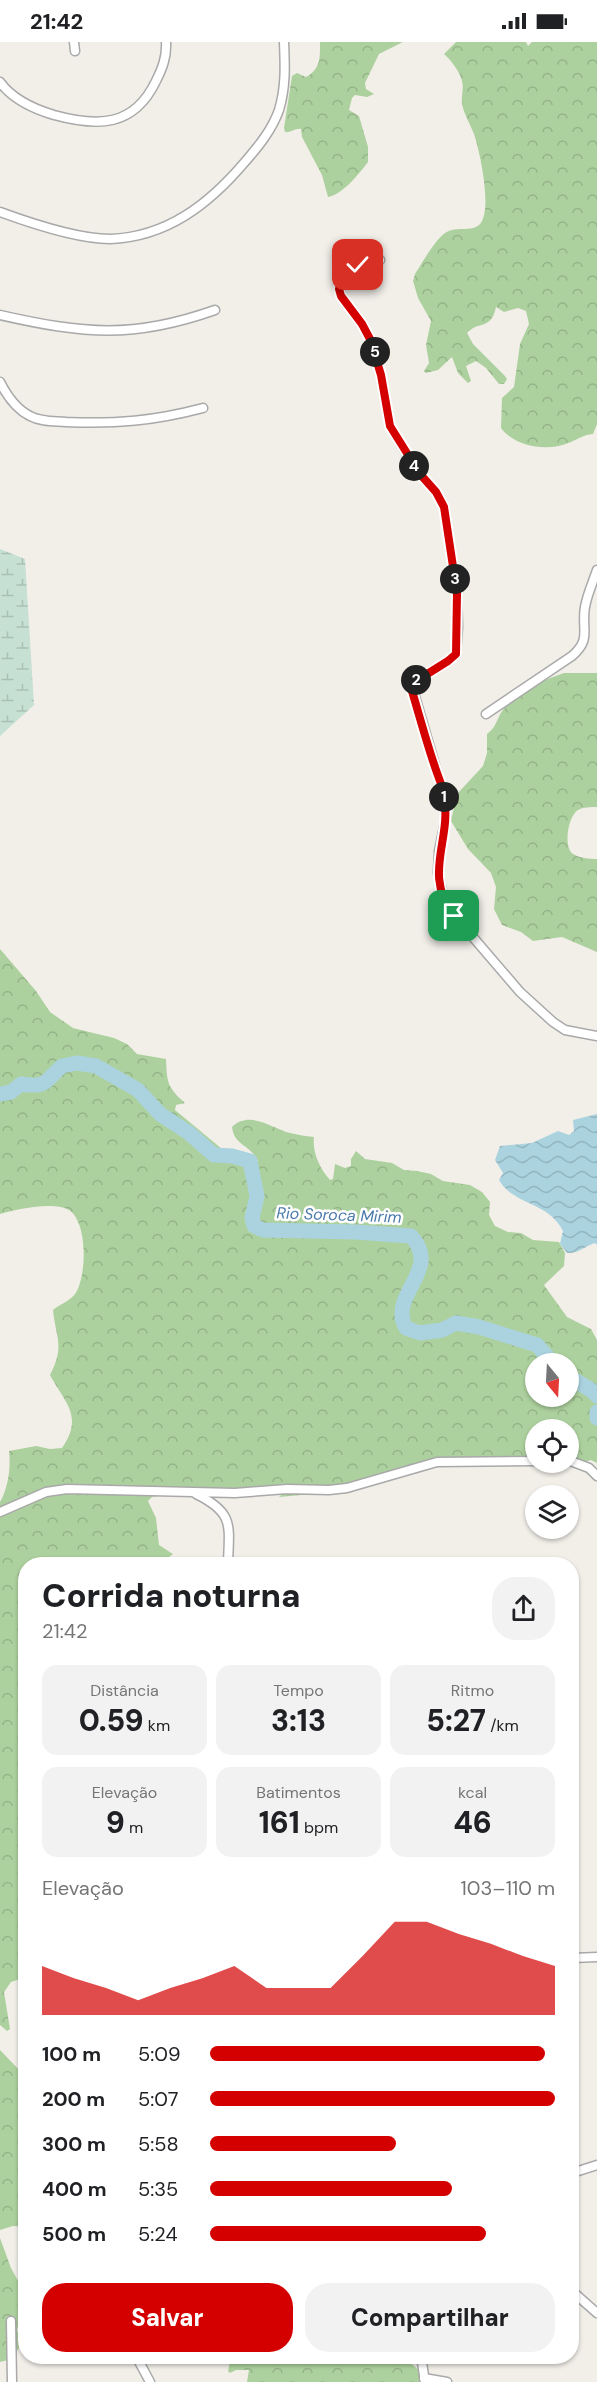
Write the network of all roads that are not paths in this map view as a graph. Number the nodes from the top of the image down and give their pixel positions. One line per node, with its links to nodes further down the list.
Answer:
1 (166, 42): 3 (street)
2 (284, 42): 4 (street)
3 (0, 82)
4 (0, 212)
5 (380, 260): 12 (street)
6 (215, 310): 7 (street)
7 (0, 315)
8 (0, 382): 9 (street)
9 (203, 408)
10 (597, 570): 11 (street)
11 (486, 714)
12 (597, 1036)
13 (525, 1461): 16 (street)
14 (579, 1465): 15 (street)
15 (597, 1476)
16 (192, 1492): 17 (street); 18 (street)
17 (0, 1512)
18 (228, 1557)
19 (597, 1957): 20 (street)
20 (579, 1958)
21 (597, 2165): 22 (street)
22 (579, 2171)
23 (579, 2297): 24 (street)
24 (597, 2313)
25 (11, 2322): 29 (street)
26 (140, 2364): 30 (street)
27 (422, 2364): 28 (street)
28 (425, 2380): 31 (street)
29 (12, 2382)
30 (150, 2382)
31 (447, 2382)

